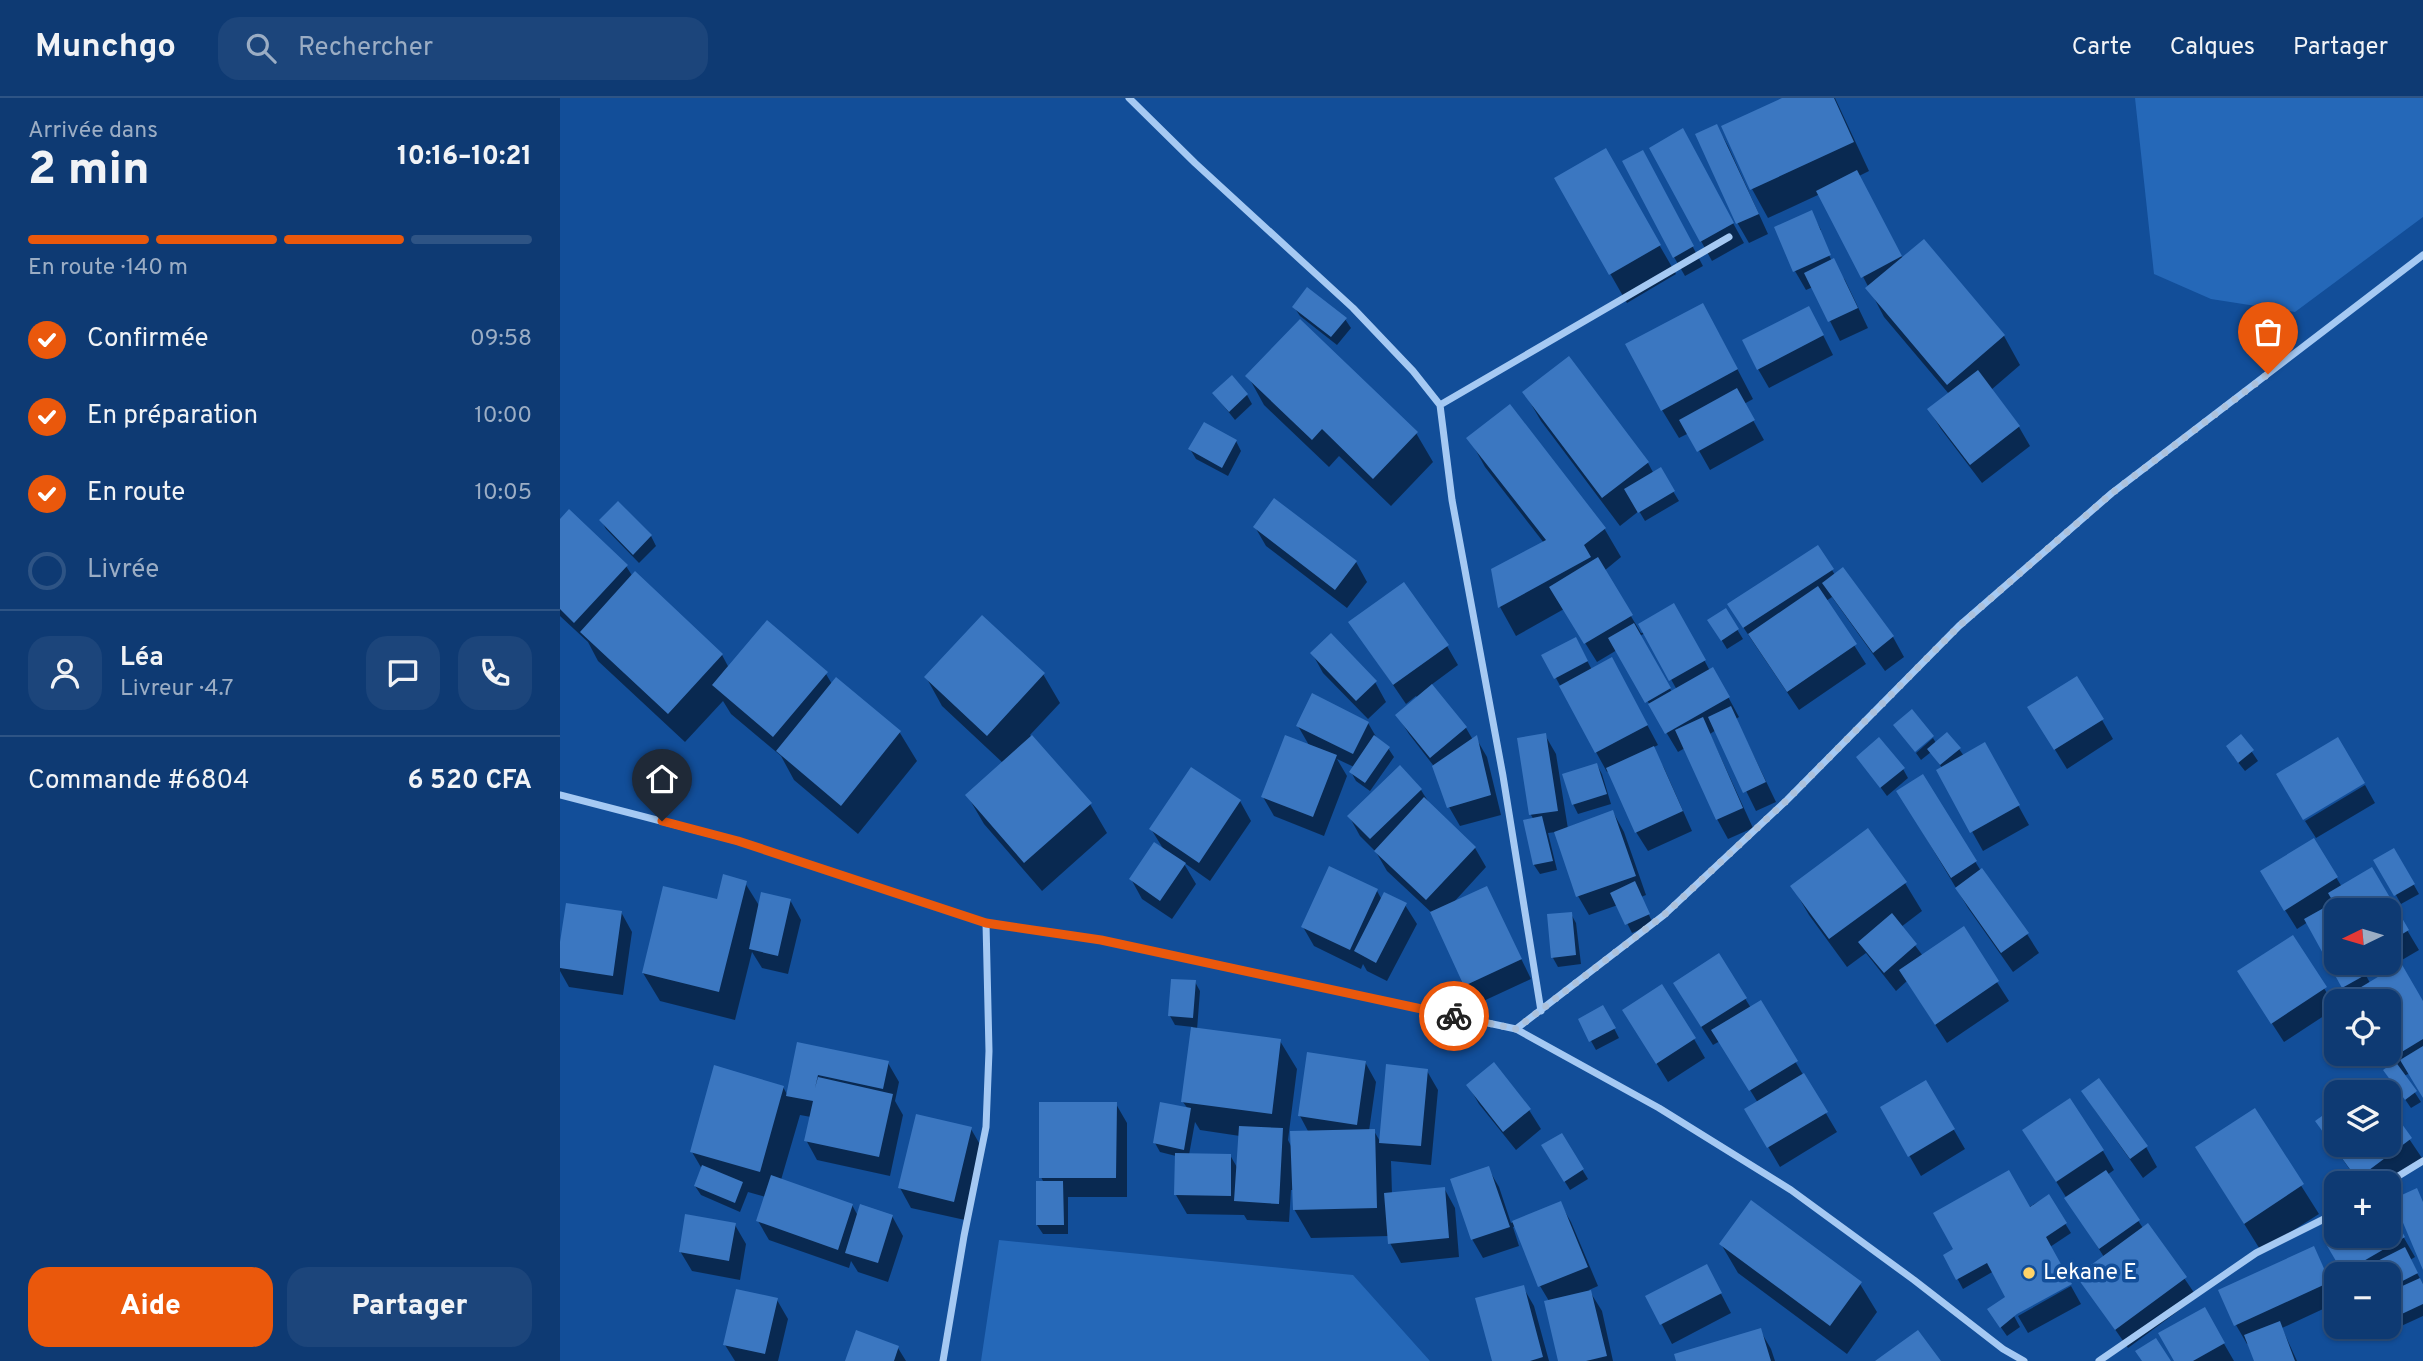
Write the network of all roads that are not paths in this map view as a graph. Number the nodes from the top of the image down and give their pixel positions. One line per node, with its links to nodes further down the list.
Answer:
1 (1129, 98): 4 (street)
2 (1729, 237): 4 (street)
3 (2423, 255): 7 (street)
4 (1440, 405): 7 (street)
5 (560, 795): 6 (street)
6 (986, 923): 8 (street); 12 (street)
7 (1541, 1011): 8 (street)
8 (1516, 1029): 13 (street)
9 (2423, 1161): 10 (street)
10 (2401, 1174)
11 (2324, 1219): 14 (street)
12 (943, 1361)
13 (2024, 1361)
14 (2099, 1361)

